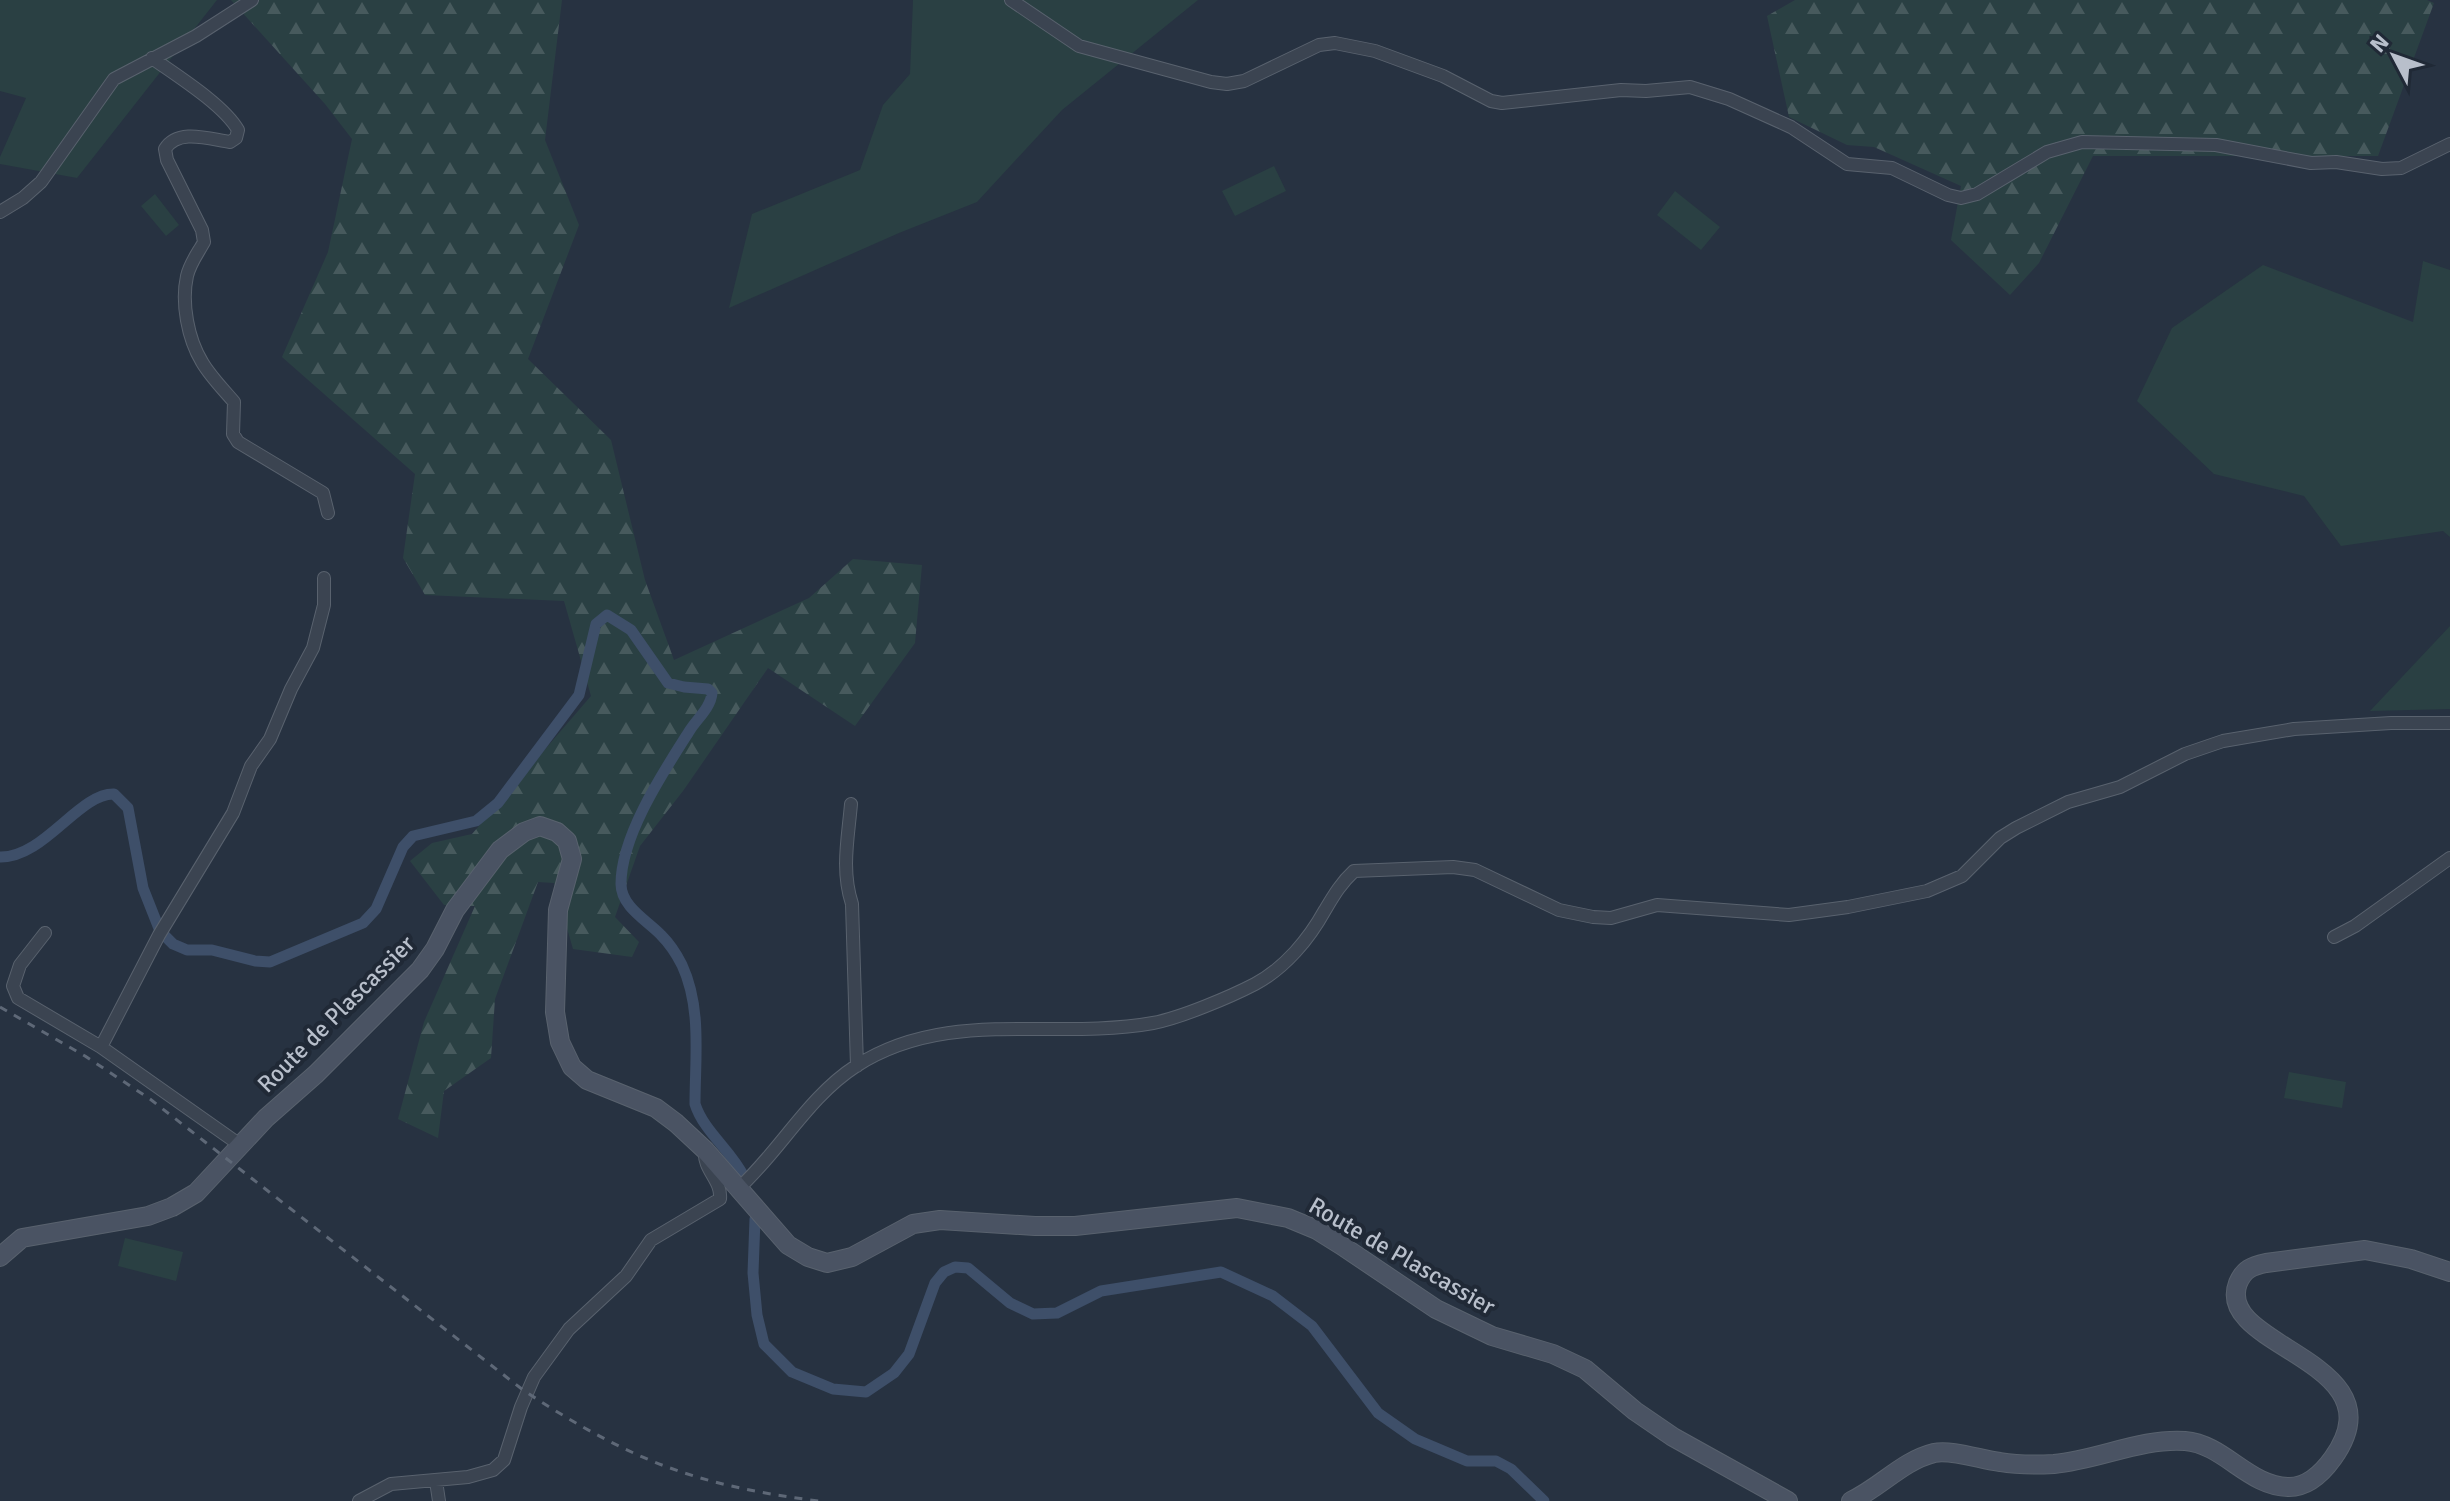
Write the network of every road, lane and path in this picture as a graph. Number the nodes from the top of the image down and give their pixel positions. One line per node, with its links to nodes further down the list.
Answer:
1 (252, 0): 3 (street)
2 (1011, 0): 4 (street)
3 (152, 58): 5 (street); 6 (street)
4 (2450, 144)
5 (0, 212)
6 (328, 513)
7 (324, 578): 13 (street)
8 (2450, 723): 14 (street)
9 (851, 804): 14 (street)
10 (2450, 858): 12 (street)
11 (45, 933): 13 (street)
12 (2334, 937)
13 (101, 1047): 15 (street)
14 (857, 1066): 17 (street)
15 (240, 1145): 16 (street, Route de Plascassier); 18 (street, Route de Plascassier)
16 (705, 1150): 17 (street, Route de Plascassier); 20 (street)
17 (738, 1189): 23 (street, Route de Plascassier)
18 (0, 1257)
19 (2450, 1272): 24 (street)
20 (436, 1481): 21 (street); 22 (street)
21 (359, 1501)
22 (439, 1501)
23 (1788, 1501)
24 (1851, 1501)

